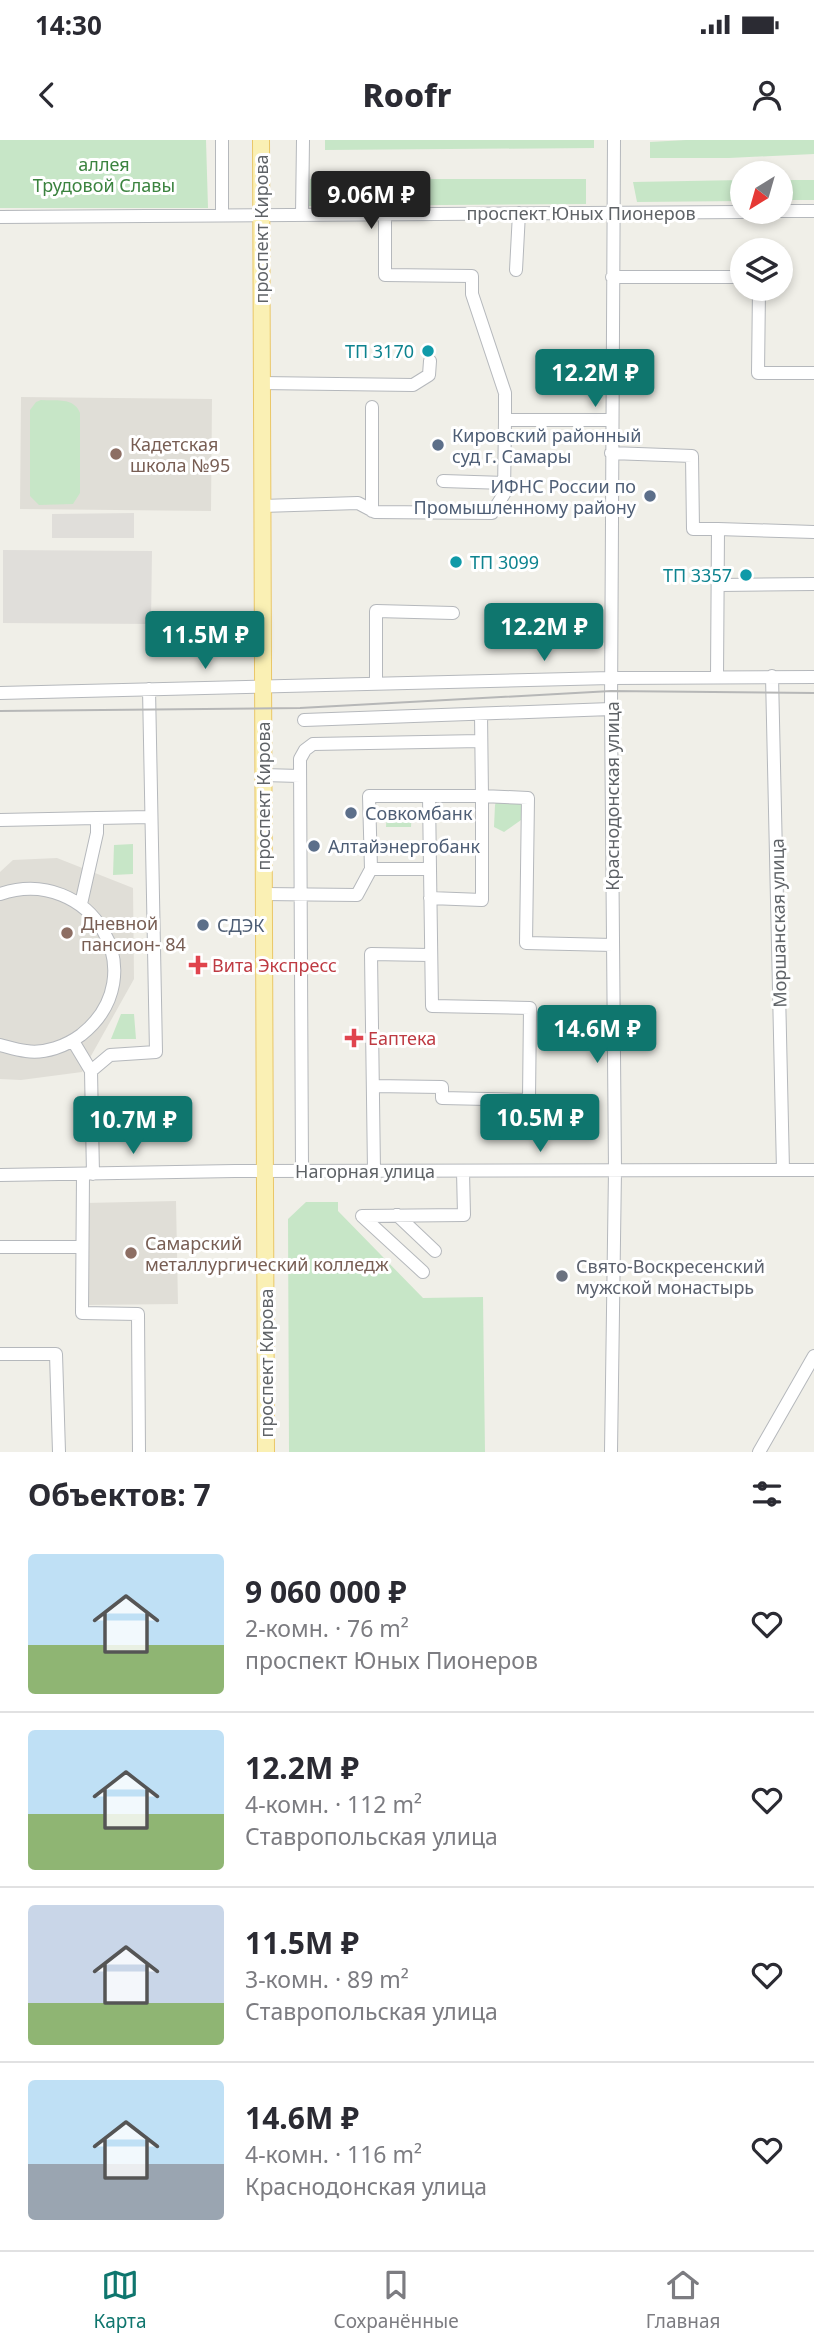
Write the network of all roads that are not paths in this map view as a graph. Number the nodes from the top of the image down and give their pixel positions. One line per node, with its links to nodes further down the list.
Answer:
1 (222, 140): 11 (street)
2 (261, 140): 12 (main road, проспект Кирова)
3 (303, 140): 13 (street)
4 (614, 140): 9 (street, Краснодонская улица)
5 (793, 211): 6 (street)
6 (814, 211)
7 (730, 212): 9 (street, проспект Юных Пионеров)
8 (519, 213): 9 (street, проспект Юных Пионеров); 10 (street, проспект Юных Пионеров); 15 (street)
9 (612, 213): 16 (street, Краснодонская улица)
10 (385, 214): 13 (street, проспект Юных Пионеров); 23 (street)
11 (222, 215): 12 (street, проспект Юных Пионеров); 14 (street, проспект Юных Пионеров)
12 (261, 215): 13 (street, проспект Юных Пионеров); 21 (main road, проспект Кирова)
13 (302, 215)
14 (0, 217)
15 (516, 270)
16 (612, 277): 17 (street); 24 (street, Краснодонская улица)
17 (730, 277)
18 (759, 301): 20 (street)
19 (430, 361): 21 (street)
20 (814, 373)
21 (261, 383): 28 (main road, проспект Кирова)
22 (372, 407): 29 (street)
23 (505, 420): 24 (street); 27 (street)
24 (612, 420): 25 (street, Краснодонская улица)
25 (611, 453): 30 (street); 38 (street, Краснодонская улица)
26 (443, 481): 27 (street)
27 (505, 483): 29 (street)
28 (262, 506): 29 (street); 40 (main road, проспект Кирова)
29 (372, 511)
30 (718, 528): 31 (street); 32 (street)
31 (814, 532)
32 (719, 584): 33 (street); 36 (street)
33 (814, 584)
34 (453, 613): 39 (street)
35 (772, 676): 36 (street); 37 (street); 68 (street, Моршанская улица)
36 (717, 677): 38 (street)
37 (814, 677)
38 (611, 678): 39 (street); 43 (street, Краснодонская улица)
39 (376, 684): 40 (street)
40 (263, 686): 41 (street); 47 (main road, проспект Кирова)
41 (149, 689): 42 (street); 51 (street)
42 (0, 693)
43 (611, 709): 44 (street); 61 (street, Краснодонская улица)
44 (481, 714): 45 (street); 46 (street)
45 (304, 720)
46 (481, 741): 48 (street); 50 (street)
47 (263, 775): 48 (street); 57 (main road, проспект Кирова)
48 (300, 776): 58 (street)
49 (429, 796): 50 (street); 54 (street); 55 (street)
50 (482, 796): 59 (street); 61 (street)
51 (151, 817): 52 (street); 65 (street)
52 (97, 818): 53 (street); 60 (street)
53 (0, 820)
54 (371, 869): 55 (street); 58 (street)
55 (430, 869): 59 (street)
56 (0, 894): 60 (street)
57 (264, 894): 58 (street); 70 (main road, проспект Кирова)
58 (301, 895): 71 (street)
59 (430, 898): 62 (street)
60 (82, 904): 63 (street)
61 (613, 945): 67 (street, Краснодонская улица)
62 (430, 956): 66 (street); 66 (street)
63 (73, 1041): 64 (street); 65 (street)
64 (0, 1045)
65 (91, 1071): 74 (street)
66 (373, 1086): 72 (street)
67 (615, 1170): 68 (street, Нагорная улица); 73 (street, Нагорная улица); 86 (street, Краснодонская улица)
68 (783, 1170): 69 (street, Нагорная улица)
69 (814, 1170)
70 (265, 1171): 71 (street, Нагорная улица); 74 (street, Нагорная улица); 85 (main road, проспект Кирова)
71 (302, 1171): 72 (street, Нагорная улица)
72 (374, 1171): 73 (street, Нагорная улица)
73 (463, 1171): 76 (street)
74 (88, 1174): 75 (street, Нагорная улица); 78 (street)
75 (0, 1175)
76 (397, 1215): 79 (street); 80 (street)
77 (0, 1247): 78 (street)
78 (82, 1247): 84 (street)
79 (435, 1251)
80 (423, 1272)
81 (0, 1353): 83 (street)
82 (814, 1356): 87 (street)
83 (59, 1452)
84 (139, 1452)
85 (266, 1452)
86 (611, 1452)
87 (759, 1452)

